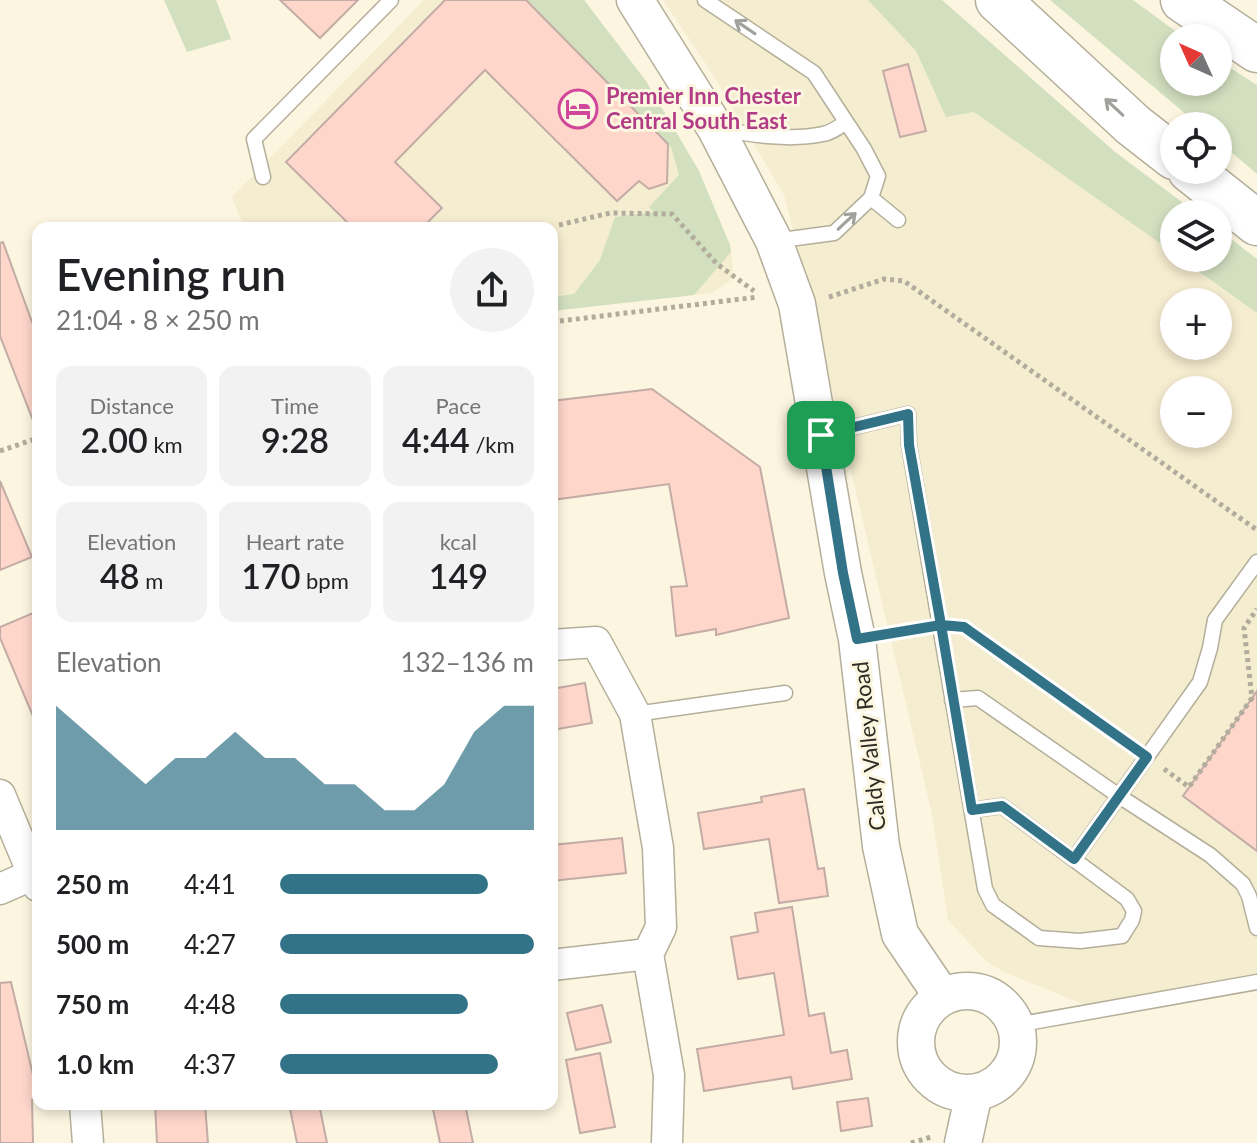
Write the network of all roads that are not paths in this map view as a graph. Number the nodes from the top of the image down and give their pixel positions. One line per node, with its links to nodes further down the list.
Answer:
1 (391, 0): 10 (lane)
2 (705, 0): 7 (lane, one-way to 2)
3 (998, 0): 9 (highway, one-way to 3)
4 (1183, 0): 6 (highway)
5 (640, 1): 8 (street, Caldy Valley Road)
6 (1257, 50)
7 (846, 122): 8 (lane); 12 (lane)
8 (716, 129): 15 (street, Caldy Valley Road)
9 (1160, 146)
10 (263, 177)
11 (1208, 184): 14 (highway)
12 (871, 198): 13 (lane); 15 (lane, one-way to 12)
13 (898, 220)
14 (1257, 223)
15 (774, 241): 16 (street, Caldy Valley Road)
16 (821, 435): 20 (lane); 33 (street, Caldy Valley Road)
17 (1257, 562): 23 (lane)
18 (558, 645): 21 (street)
19 (785, 693): 21 (lane)
20 (952, 700): 23 (lane); 24 (lane)
21 (635, 714): 30 (street)
22 (0, 795): 26 (street)
23 (1119, 796): 25 (lane); 29 (lane)
24 (972, 810): 25 (lane); 25 (lane)
25 (1074, 859)
26 (32, 871)
27 (32, 881): 28 (street)
28 (0, 889)
29 (1257, 928)
30 (648, 954): 31 (street); 38 (street)
31 (558, 964)
32 (1257, 982): 34 (lane)
33 (942, 996): 34 (street); 35 (street)
34 (1016, 1025): 35 (street)
35 (974, 1093): 39 (street)
36 (85, 1110): 37 (street)
37 (88, 1143)
38 (667, 1143)
39 (963, 1143)

